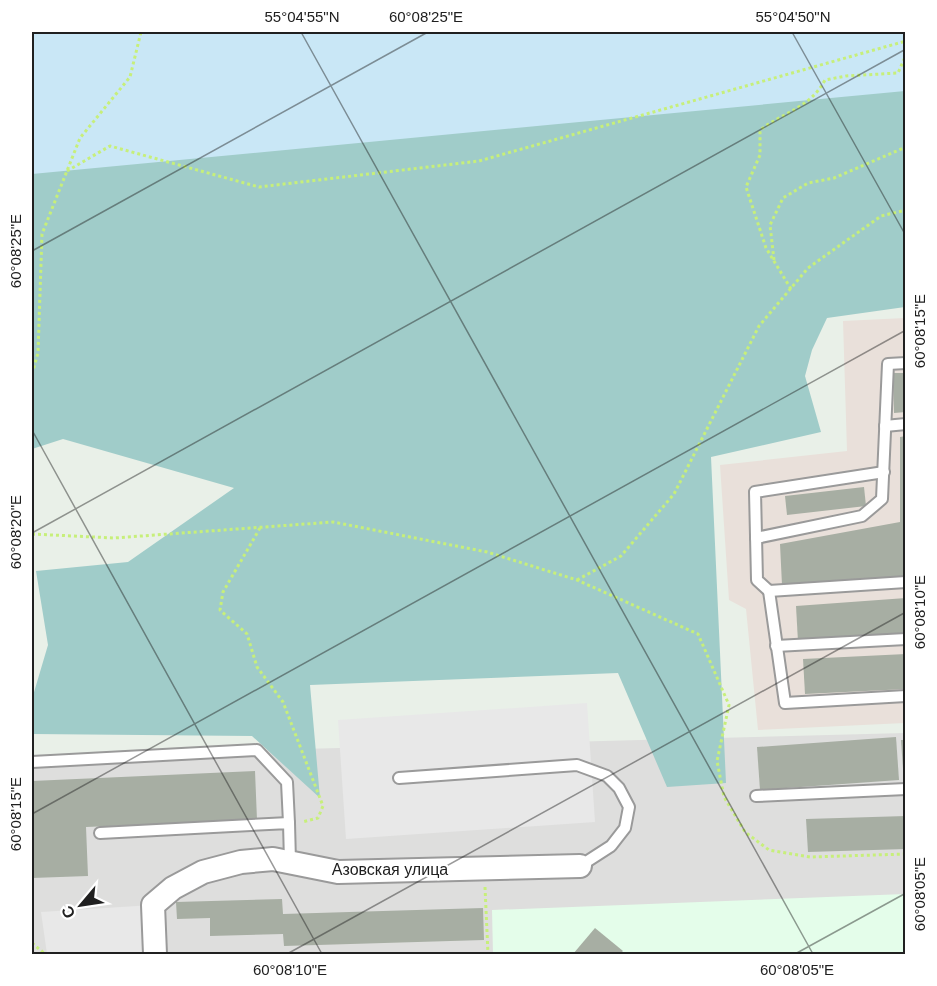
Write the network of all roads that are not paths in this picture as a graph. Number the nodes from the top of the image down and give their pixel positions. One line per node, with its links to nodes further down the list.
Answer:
1 (906, 363): 3 (lane)
2 (906, 424): 3 (lane)
3 (885, 426): 4 (lane)
4 (884, 472): 5 (lane); 5 (lane)
5 (756, 538): 7 (lane)
6 (906, 582): 7 (lane)
7 (770, 591): 9 (lane)
8 (906, 639): 9 (lane)
9 (776, 646): 10 (lane)
10 (906, 696)
11 (32, 762): 15 (lane)
12 (399, 778): 18 (lane)
13 (906, 789): 14 (lane)
14 (756, 796)
15 (289, 823): 16 (lane); 17 (lane)
16 (100, 833)
17 (290, 862): 18 (street, Азовская улица); 19 (street, Азовская улица)
18 (580, 866)
19 (155, 954)

